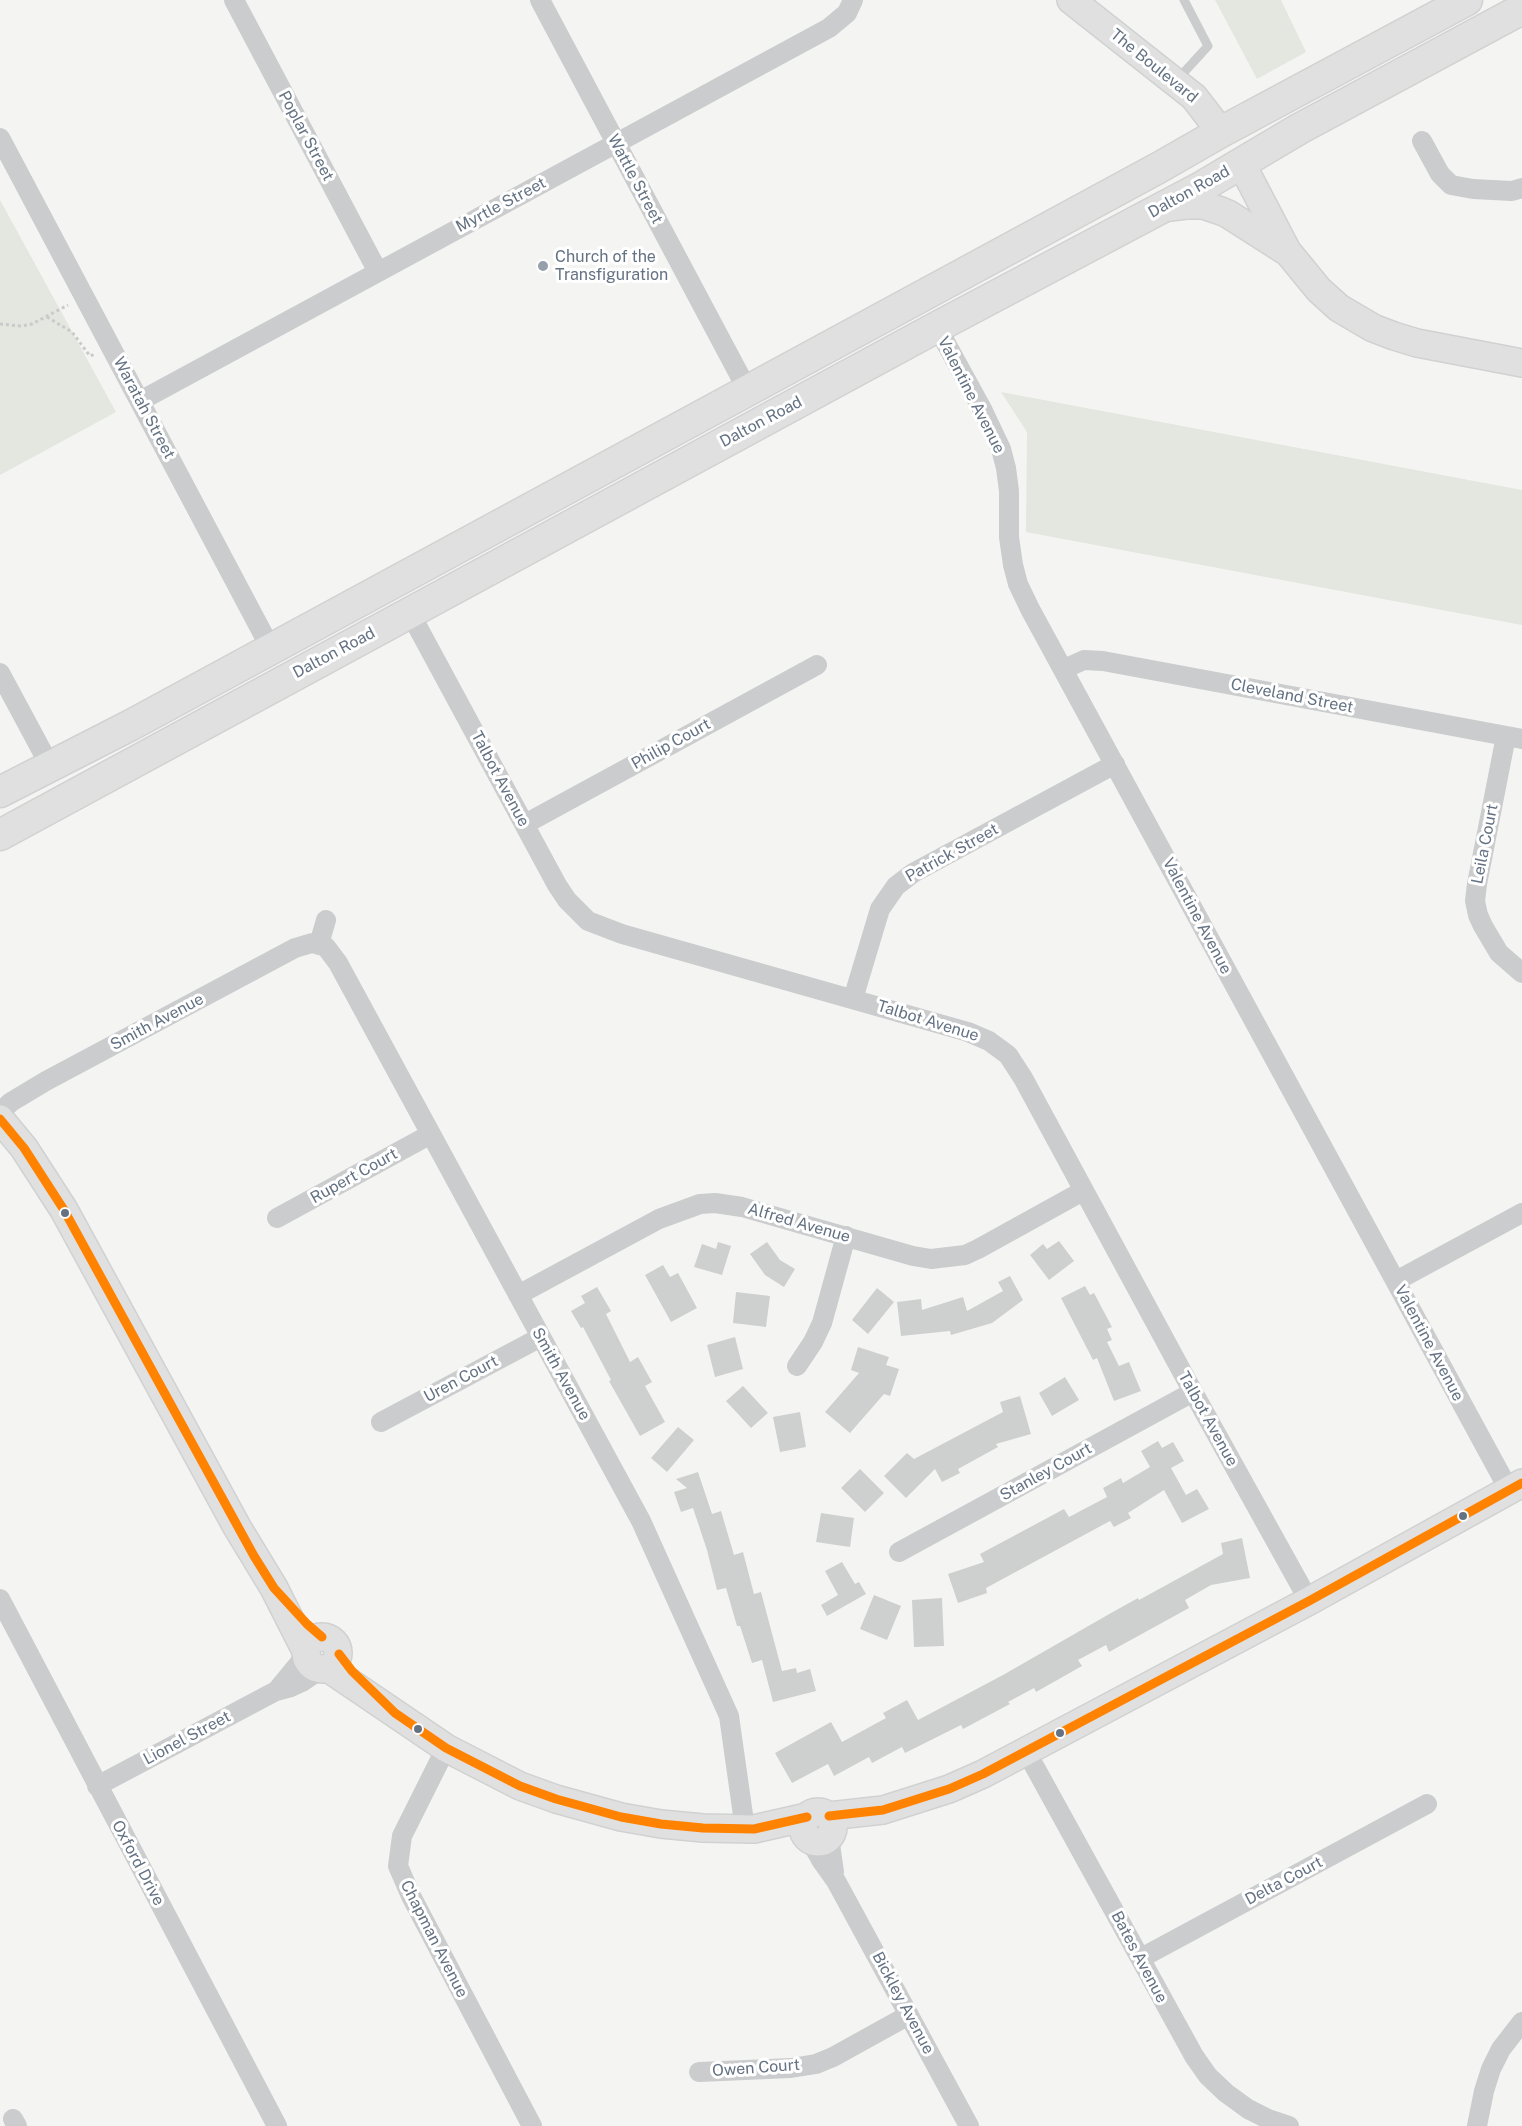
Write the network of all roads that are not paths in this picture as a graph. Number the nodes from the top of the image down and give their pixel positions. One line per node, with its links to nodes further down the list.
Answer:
1 (234, 0): 17 (street, Poplar Street)
2 (540, 0): 12 (street, Wattle Street)
3 (853, 0): 12 (street, Myrtle Street)
4 (1071, 0): 8 (street, The Boulevard)
5 (1184, 0): 8 (lane)
6 (1467, 0): 9 (main road, Dalton Road)
7 (1522, 9): 13 (main road, Dalton Road)
8 (1175, 82): 9 (street, The Boulevard)
9 (1221, 132): 13 (main road, The Boulevard); 20 (main road, Dalton Road)
10 (0, 138): 21 (street, Waratah Street)
11 (1422, 141): 14 (street)
12 (616, 143): 17 (street, Myrtle Street); 20 (street, Wattle Street)
13 (1240, 163): 15 (main road, Dalton Road); 16 (street, The Boulevard)
14 (1522, 188)
15 (1162, 208): 16 (street); 18 (main road, Dalton Road)
16 (1287, 251): 19 (street, The Boulevard)
17 (378, 272): 21 (street, Myrtle Street)
18 (937, 327): 22 (main road, Dalton Road); 25 (street, Valentine Avenue)
19 (1522, 363)
20 (748, 391): 23 (main road, Dalton Road)
21 (140, 401): 23 (street, Waratah Street)
22 (410, 613): 27 (main road, Dalton Road); 32 (street, Talbot Avenue)
23 (271, 649): 27 (main road, Waratah Street); 30 (main road, Dalton Road)
24 (817, 664): 32 (street, Philip Court)
25 (1064, 669): 28 (street, Cleveland Street); 29 (street, Valentine Avenue)
26 (0, 673): 30 (street)
27 (287, 678): 33 (main road, Dalton Road)
28 (1514, 738): 36 (street, Leila Court)
29 (1115, 764): 37 (street, Patrick Street); 45 (street, Valentine Avenue)
30 (50, 766): 31 (main road, Dalton Road)
31 (0, 792)
32 (525, 824): 37 (street, Talbot Avenue)
33 (0, 835)
34 (326, 920): 35 (street)
35 (319, 944): 38 (street, Smith Avenue); 40 (street, Smith Avenue)
36 (1522, 973)
37 (854, 999): 41 (street, Talbot Avenue)
38 (0, 1112)
39 (0, 1119): 56 (street)
40 (431, 1134): 43 (street, Rupert Court); 46 (street, Smith Avenue)
41 (1083, 1191): 44 (street, Alfred Avenue); 49 (street, Talbot Avenue)
42 (1522, 1214): 45 (street)
43 (277, 1218)
44 (846, 1236): 46 (street, Alfred Avenue); 48 (street)
45 (1396, 1281): 51 (street, Valentine Avenue)
46 (518, 1295): 47 (street, Smith Avenue)
47 (541, 1337): 50 (street, Uren Court); 61 (street, Smith Avenue)
48 (797, 1366)
49 (1193, 1392): 52 (street, Stanley Court); 54 (street, Talbot Avenue)
50 (381, 1422)
51 (1516, 1486): 54 (street)
52 (899, 1552)
53 (0, 1599): 55 (street, Oxford Drive)
54 (1309, 1601): 58 (street)
55 (7, 1631): 59 (street, Oxford Drive)
56 (320, 1656): 57 (street); 59 (street, Lionel Street)
57 (446, 1748): 61 (street); 68 (street, Chapman Avenue)
58 (1026, 1752): 62 (street); 63 (street, Bates Avenue)
59 (97, 1786): 67 (street, Oxford Drive)
60 (1427, 1804): 63 (street, Delta Court)
61 (750, 1829): 62 (street)
62 (819, 1830): 64 (street, Bickley Avenue)
63 (1141, 1958): 70 (street, Bates Avenue)
64 (909, 2015): 66 (street, Owen Court); 69 (street, Bickley Avenue)
65 (1522, 2022): 71 (street)
66 (699, 2072)
67 (277, 2126)
68 (532, 2126)
69 (969, 2126)
70 (1289, 2126)
71 (1477, 2126)

